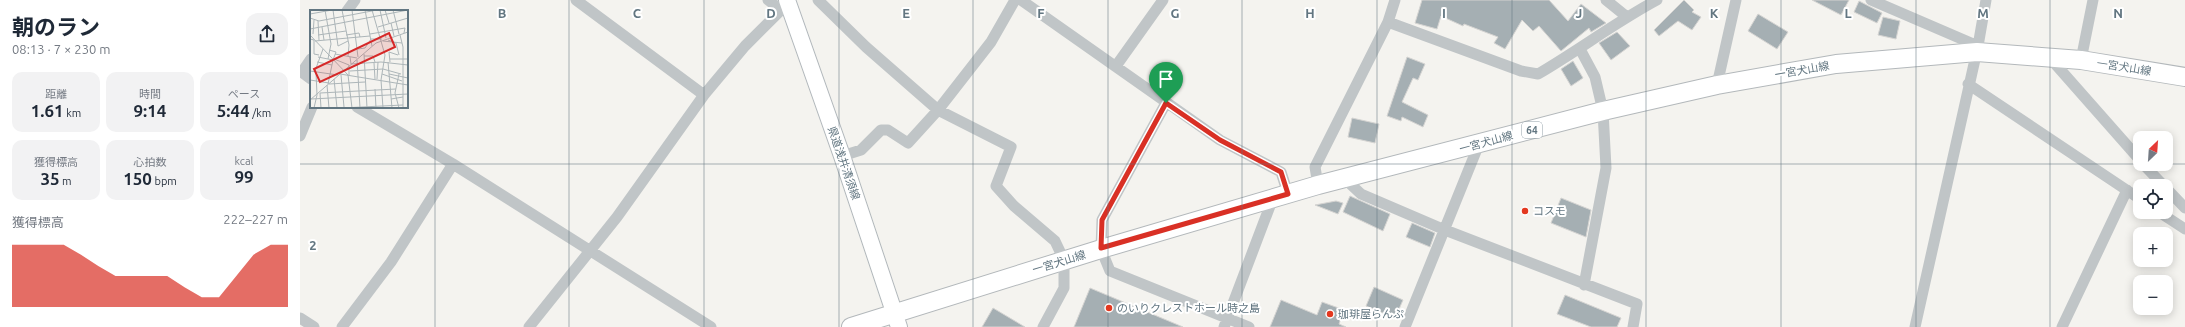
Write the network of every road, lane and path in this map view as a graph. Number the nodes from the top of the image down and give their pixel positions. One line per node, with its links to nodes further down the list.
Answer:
1 (355, 0): 16 (street)
2 (576, 0): 29 (street)
3 (768, 0): 15 (street)
4 (818, 0): 33 (street)
5 (1015, 0): 33 (street)
6 (1020, 0): 24 (street)
7 (1163, 0): 24 (street)
8 (1395, 0): 18 (street)
9 (1606, 0): 17 (street)
10 (1657, 0): 17 (street)
11 (1736, 0): 28 (street)
12 (1872, 0): 20 (street)
13 (1986, 0): 20 (street)
14 (2092, 0): 22 (street)
15 (788, 4): 29 (street); 38 (main road, 県道浅井清須線)
16 (348, 10)
17 (1627, 17): 19 (street)
18 (1388, 22): 19 (street); 43 (street)
19 (1580, 49): 34 (street)
20 (1977, 49): 21 (main road, 一宮犬山線 / 64); 27 (street); 28 (main road, 一宮犬山線 / 64)
21 (2050, 58): 22 (main road, 一宮犬山線 / 64); 37 (street)
22 (2081, 60): 26 (main road, 一宮犬山線 / 64)
23 (310, 61): 25 (street)
24 (1116, 66): 30 (street)
25 (304, 74)
26 (2185, 76)
27 (1968, 84): 44 (street); 68 (street)
28 (1718, 85): 34 (main road, 一宮犬山線 / 64)
29 (704, 95): 53 (street)
30 (1166, 103): 47 (street); 52 (street)
31 (312, 108): 35 (street)
32 (359, 108): 39 (street)
33 (938, 110): 38 (street); 54 (street)
34 (1603, 111): 36 (main road, 一宮犬山線 / 64); 55 (street)
35 (300, 136)
36 (1479, 144): 41 (main road, 一宮犬山線 / 64); 51 (street)
37 (2133, 152)
38 (842, 156): 57 (main road, 県道浅井清須線)
39 (453, 164): 53 (street); 60 (street)
40 (2150, 171): 42 (street)
41 (1345, 179): 43 (main road, 一宮犬山線 / 64); 51 (street)
42 (2157, 179)
43 (1318, 185): 47 (main road, 一宮犬山線 / 64)
44 (2127, 190): 45 (street); 69 (street)
45 (2133, 194)
46 (2173, 195): 48 (street)
47 (1281, 196): 52 (main road, 一宮犬山線 / 64); 58 (street)
48 (2185, 208)
49 (2170, 219): 50 (street)
50 (2185, 229)
51 (1445, 230): 55 (street); 66 (street)
52 (1101, 248): 54 (main road, 一宮犬山線 / 64); 58 (street)
53 (589, 249): 61 (street); 62 (street)
54 (1064, 260): 57 (main road, 一宮犬山線 / 64); 64 (street)
55 (1584, 285): 67 (street)
56 (300, 318): 59 (street)
57 (897, 320): 63 (main road, 一宮犬山線 / 64)
58 (1226, 323): 65 (street)
59 (314, 327)
60 (342, 327)
61 (529, 327)
62 (712, 327)
63 (851, 327)
64 (1043, 327)
65 (1249, 327)
66 (1405, 327)
67 (1633, 327)
68 (1915, 327)
69 (2062, 327)

